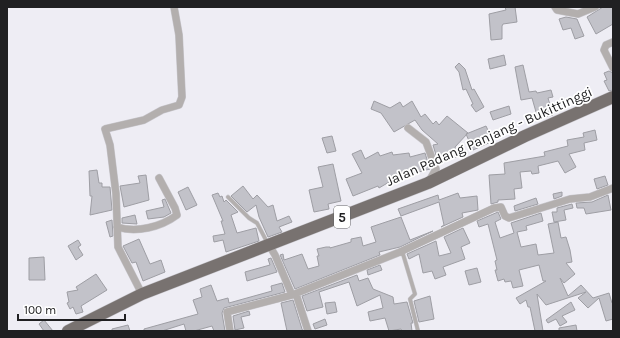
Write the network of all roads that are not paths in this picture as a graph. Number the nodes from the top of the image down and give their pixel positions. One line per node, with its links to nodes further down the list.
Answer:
1 (174, 7): 12 (street)
2 (555, 7): 3 (street)
3 (595, 7)
4 (613, 42): 5 (street)
5 (613, 68)
6 (613, 97): 9 (highway, Jalan Padang Panjang - Bukittinggi / 5)
7 (408, 128): 9 (street)
8 (159, 178): 12 (street)
9 (428, 183): 13 (highway, Jalan Padang Panjang - Bukittinggi / 5)
10 (613, 188): 14 (street)
11 (228, 197): 13 (lane)
12 (117, 227): 15 (street)
13 (269, 246): 15 (highway, Jalan Padang Panjang - Bukittinggi / 5); 16 (street)
14 (394, 254): 16 (street); 20 (lane)
15 (142, 294): 17 (highway, Jalan Padang Panjang - Bukittinggi / 5)
16 (294, 294): 18 (street); 19 (street)
17 (68, 331)
18 (230, 331)
19 (308, 331)
20 (418, 331)

